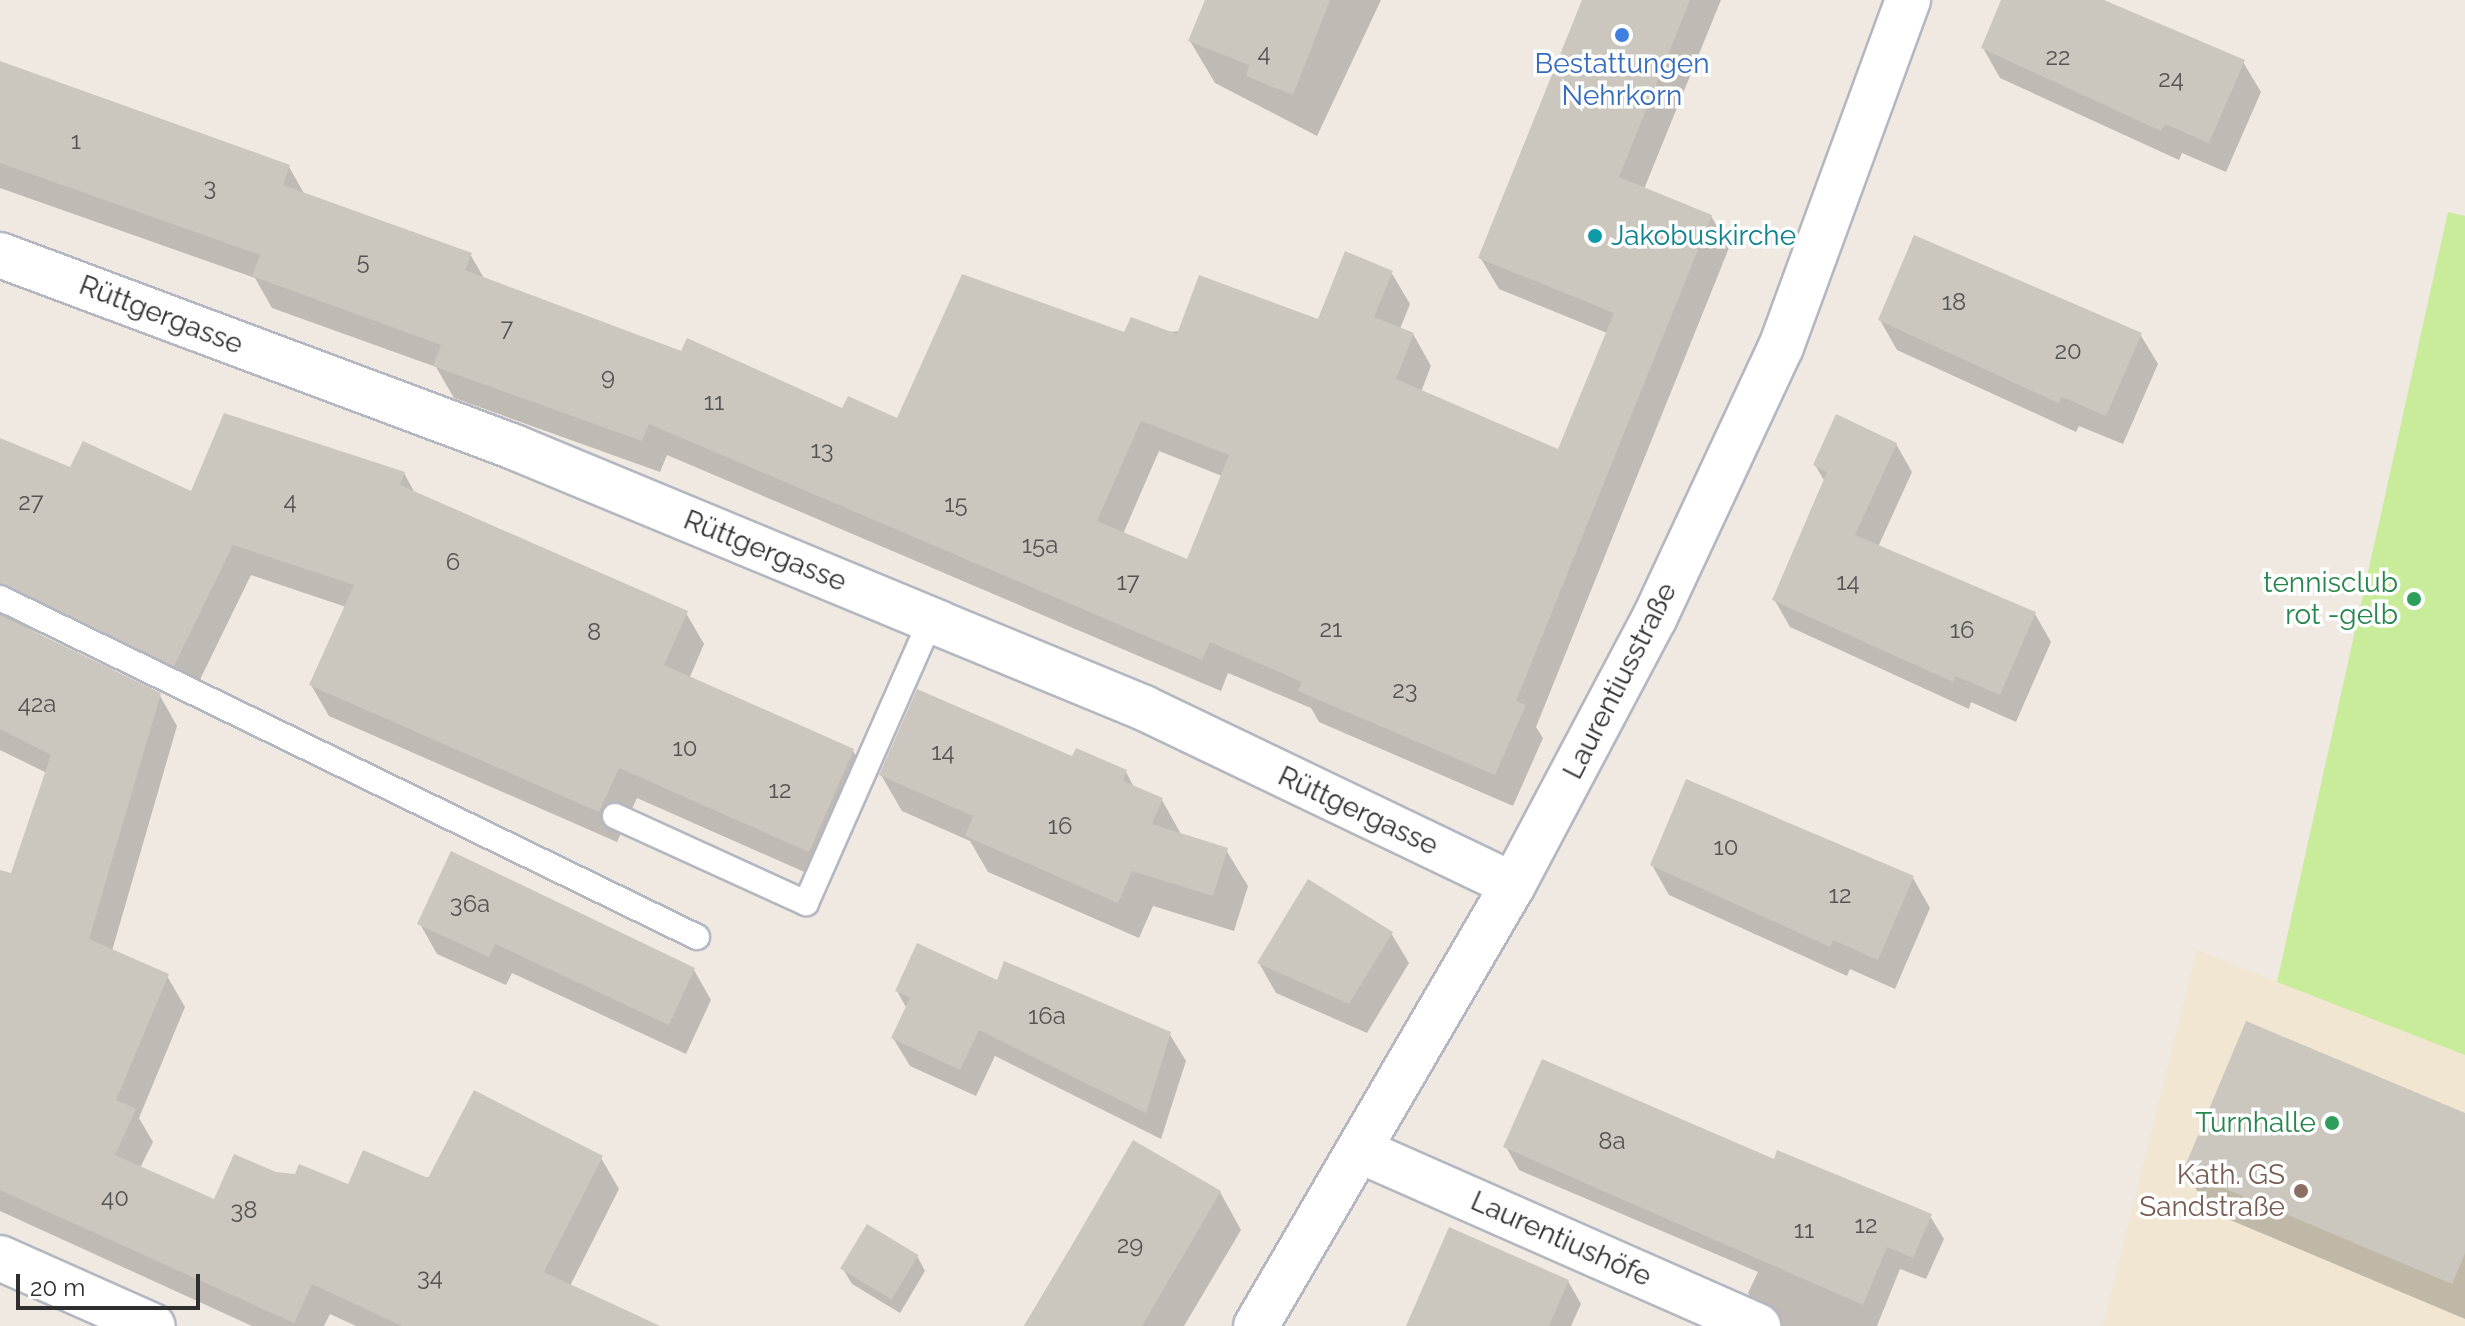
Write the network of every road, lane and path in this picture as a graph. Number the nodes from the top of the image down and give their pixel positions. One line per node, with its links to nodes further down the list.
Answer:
1 (1908, 0): 6 (street, Laurentiusstraße)
2 (0, 255): 4 (street, Rüttgergasse)
3 (0, 598): 7 (lane)
4 (931, 620): 5 (lane); 6 (street, Rüttgergasse)
5 (615, 816)
6 (1513, 885): 8 (street, Laurentiusstraße)
7 (697, 937)
8 (1363, 1152): 11 (street, Laurentiusstraße); 12 (street, Laurentiushöfe)
9 (0, 1258): 10 (street)
10 (153, 1326)
11 (1256, 1326)
12 (1758, 1326)

